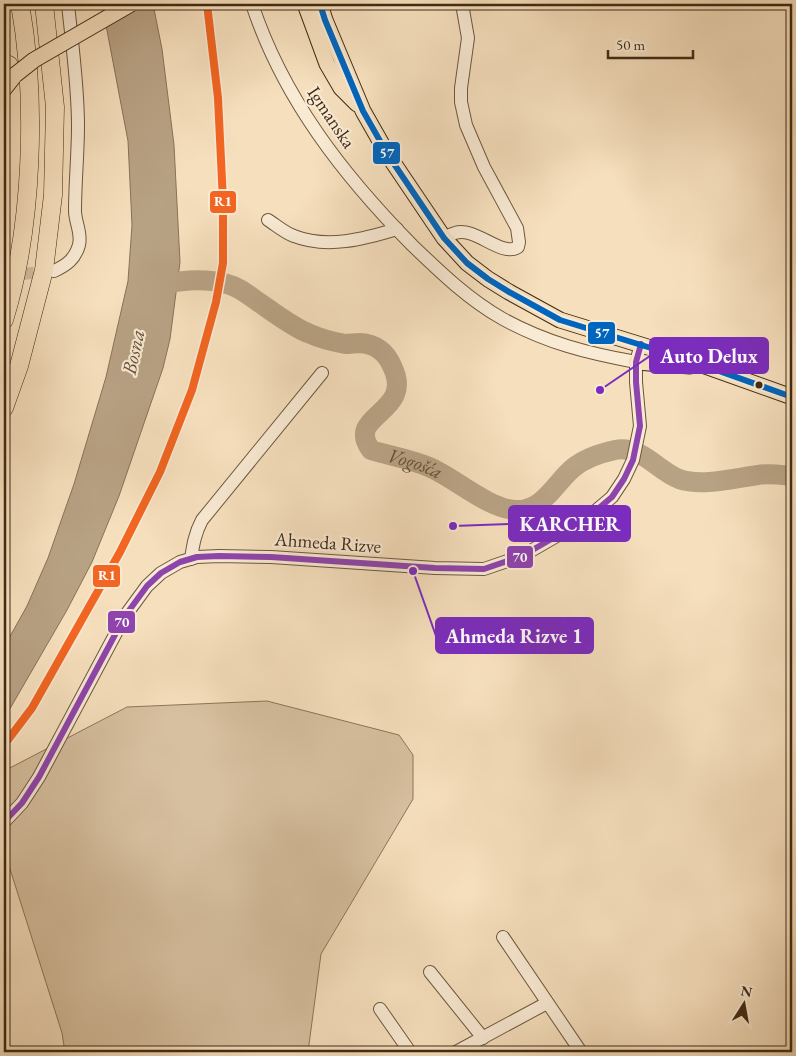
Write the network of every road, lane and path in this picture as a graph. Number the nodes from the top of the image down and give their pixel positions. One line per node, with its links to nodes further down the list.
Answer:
1 (20, 4): 16 (highway)
2 (44, 4): 22 (highway)
3 (68, 4): 15 (street)
4 (131, 4): 9 (main road, bridge)
5 (252, 4): 13 (street, Igmanska)
6 (305, 4): 11 (main road)
7 (320, 4): 11 (main road)
8 (462, 4): 14 (street)
9 (8, 67): 10 (main road)
10 (4, 89)
11 (363, 111): 14 (main road)
12 (268, 220): 13 (street)
13 (397, 229): 18 (street, Igmanska)
14 (444, 238): 17 (main road)
15 (54, 271)
16 (4, 320)
17 (641, 344): 18 (street, Ahmeda Rizve); 19 (main road)
18 (636, 362): 19 (main road); 23 (street, Ahmeda Rizve)
19 (709, 367): 21 (main road)
20 (322, 373): 23 (street)
21 (792, 397)
22 (4, 408)
23 (191, 559): 24 (street, Ahmeda Rizve)
24 (4, 822)
25 (503, 937): 27 (street)
26 (430, 972): 29 (street)
27 (547, 1003): 29 (street); 32 (street)
28 (380, 1009): 30 (street)
29 (483, 1038): 31 (street)
30 (410, 1052)
31 (456, 1052)
32 (581, 1052)

